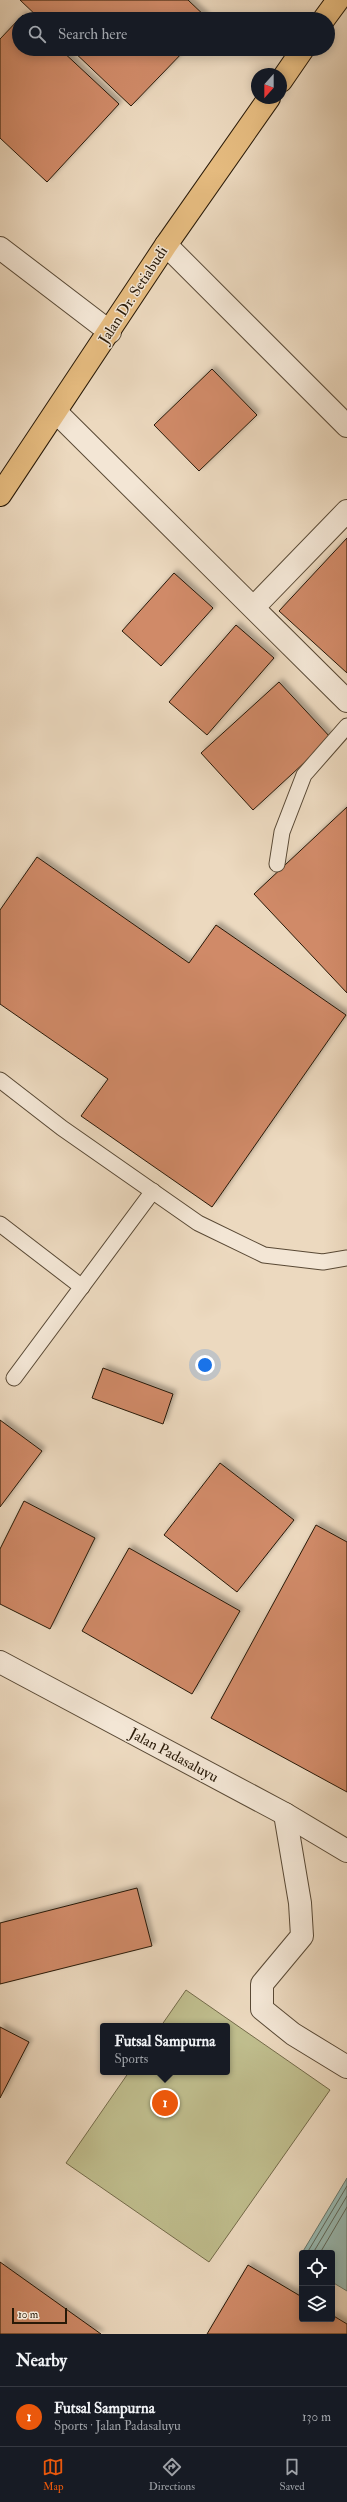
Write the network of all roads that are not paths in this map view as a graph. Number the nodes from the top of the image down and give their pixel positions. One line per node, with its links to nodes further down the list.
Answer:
1 (338, 0): 2 (main road)
2 (329, 12)
3 (298, 56): 4 (main road)
4 (287, 72)
5 (265, 104): 6 (main road, Jalan Dr. Setiabudi)
6 (166, 245): 8 (main road, Jalan Dr. Setiabudi); 10 (street)
7 (0, 248): 8 (street)
8 (110, 332): 9 (main road, Jalan Dr. Setiabudi)
9 (56, 412): 11 (main road, Jalan Dr. Setiabudi); 13 (street)
10 (347, 426)
11 (0, 495)
12 (347, 511): 13 (street)
13 (254, 607): 14 (street)
14 (347, 701)
15 (347, 726): 16 (lane)
16 (277, 864)
17 (0, 1080): 18 (lane)
18 (152, 1191): 20 (lane); 21 (lane)
19 (0, 1224): 21 (lane)
20 (347, 1258)
21 (82, 1286): 22 (lane)
22 (14, 1378)
23 (0, 1662): 24 (street, Jalan Padasaluyu)
24 (285, 1814): 25 (street, Jalan Padasaluyu); 26 (street)
25 (347, 1851)
26 (347, 2067)

